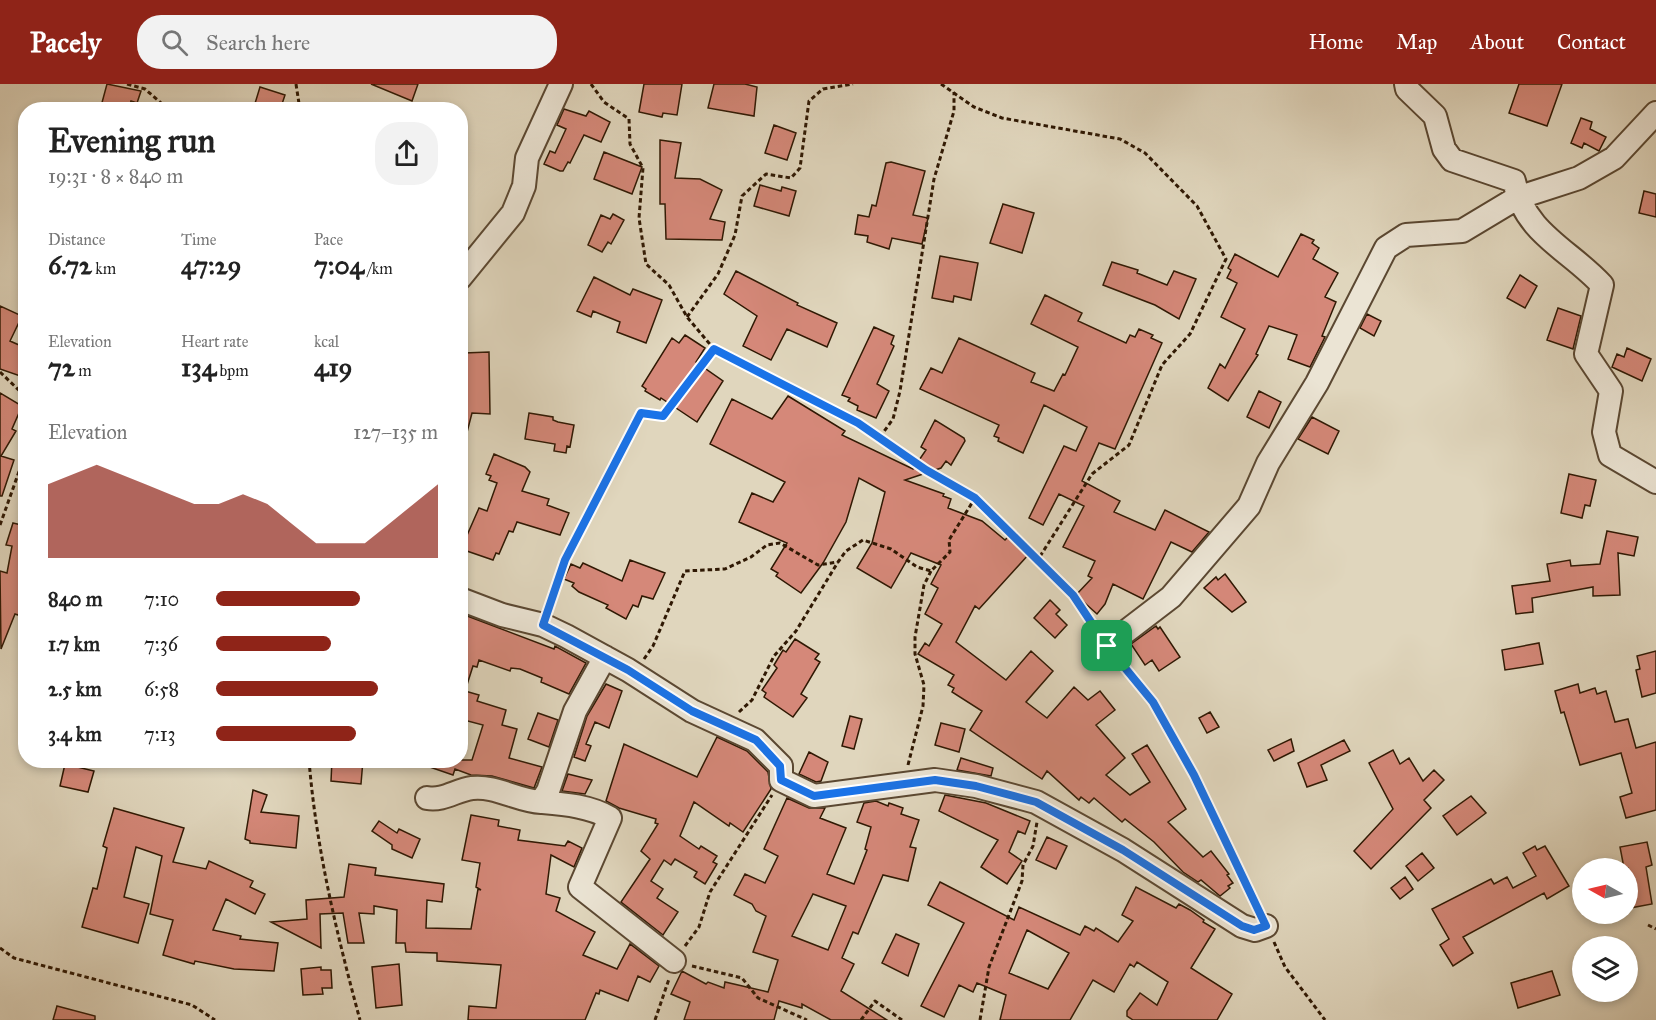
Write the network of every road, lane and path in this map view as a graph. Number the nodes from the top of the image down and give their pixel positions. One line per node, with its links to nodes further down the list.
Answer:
1 (127, 84): 11 (path)
2 (296, 84): 12 (path)
3 (561, 84): 15 (street)
4 (591, 84): 16 (path)
5 (853, 84): 16 (path)
6 (941, 84): 9 (path)
7 (952, 84): 9 (path)
8 (1406, 84): 14 (street)
9 (947, 88): 10 (path)
10 (954, 92): 20 (path); 25 (path)
11 (160, 102)
12 (299, 102)
13 (1656, 113): 14 (street)
14 (1517, 198): 22 (street); 30 (street)
15 (468, 268)
16 (687, 317): 17 (path)
17 (714, 349): 20 (path); 29 (path)
18 (0, 372): 19 (path)
19 (18, 389)
20 (880, 437): 23 (path)
21 (18, 474): 24 (path)
22 (1656, 482)
23 (975, 498): 25 (path); 27 (path)
24 (0, 525)
25 (1039, 559): 30 (path)
26 (838, 562): 27 (path); 32 (path); 33 (path)
27 (931, 571): 36 (path)
28 (468, 602): 29 (street)
29 (543, 625): 31 (street)
30 (1107, 646): 41 (path)
31 (605, 657): 32 (street); 38 (street)
32 (628, 670): 33 (street)
33 (724, 725): 35 (street)
34 (310, 768): 46 (path)
35 (781, 780): 36 (street); 44 (path)
36 (905, 784): 39 (street)
37 (427, 798): 38 (street)
38 (541, 802): 44 (street)
39 (1040, 804): 41 (street); 51 (path)
40 (1648, 925): 42 (path)
41 (1266, 926): 52 (path)
42 (1656, 929)
43 (0, 948): 45 (path)
44 (674, 961): 47 (path); 48 (path)
45 (215, 1020)
46 (360, 1020)
47 (655, 1020)
48 (807, 1020)
49 (861, 1020): 50 (path)
50 (902, 1020)
51 (980, 1020)
52 (1325, 1020)

